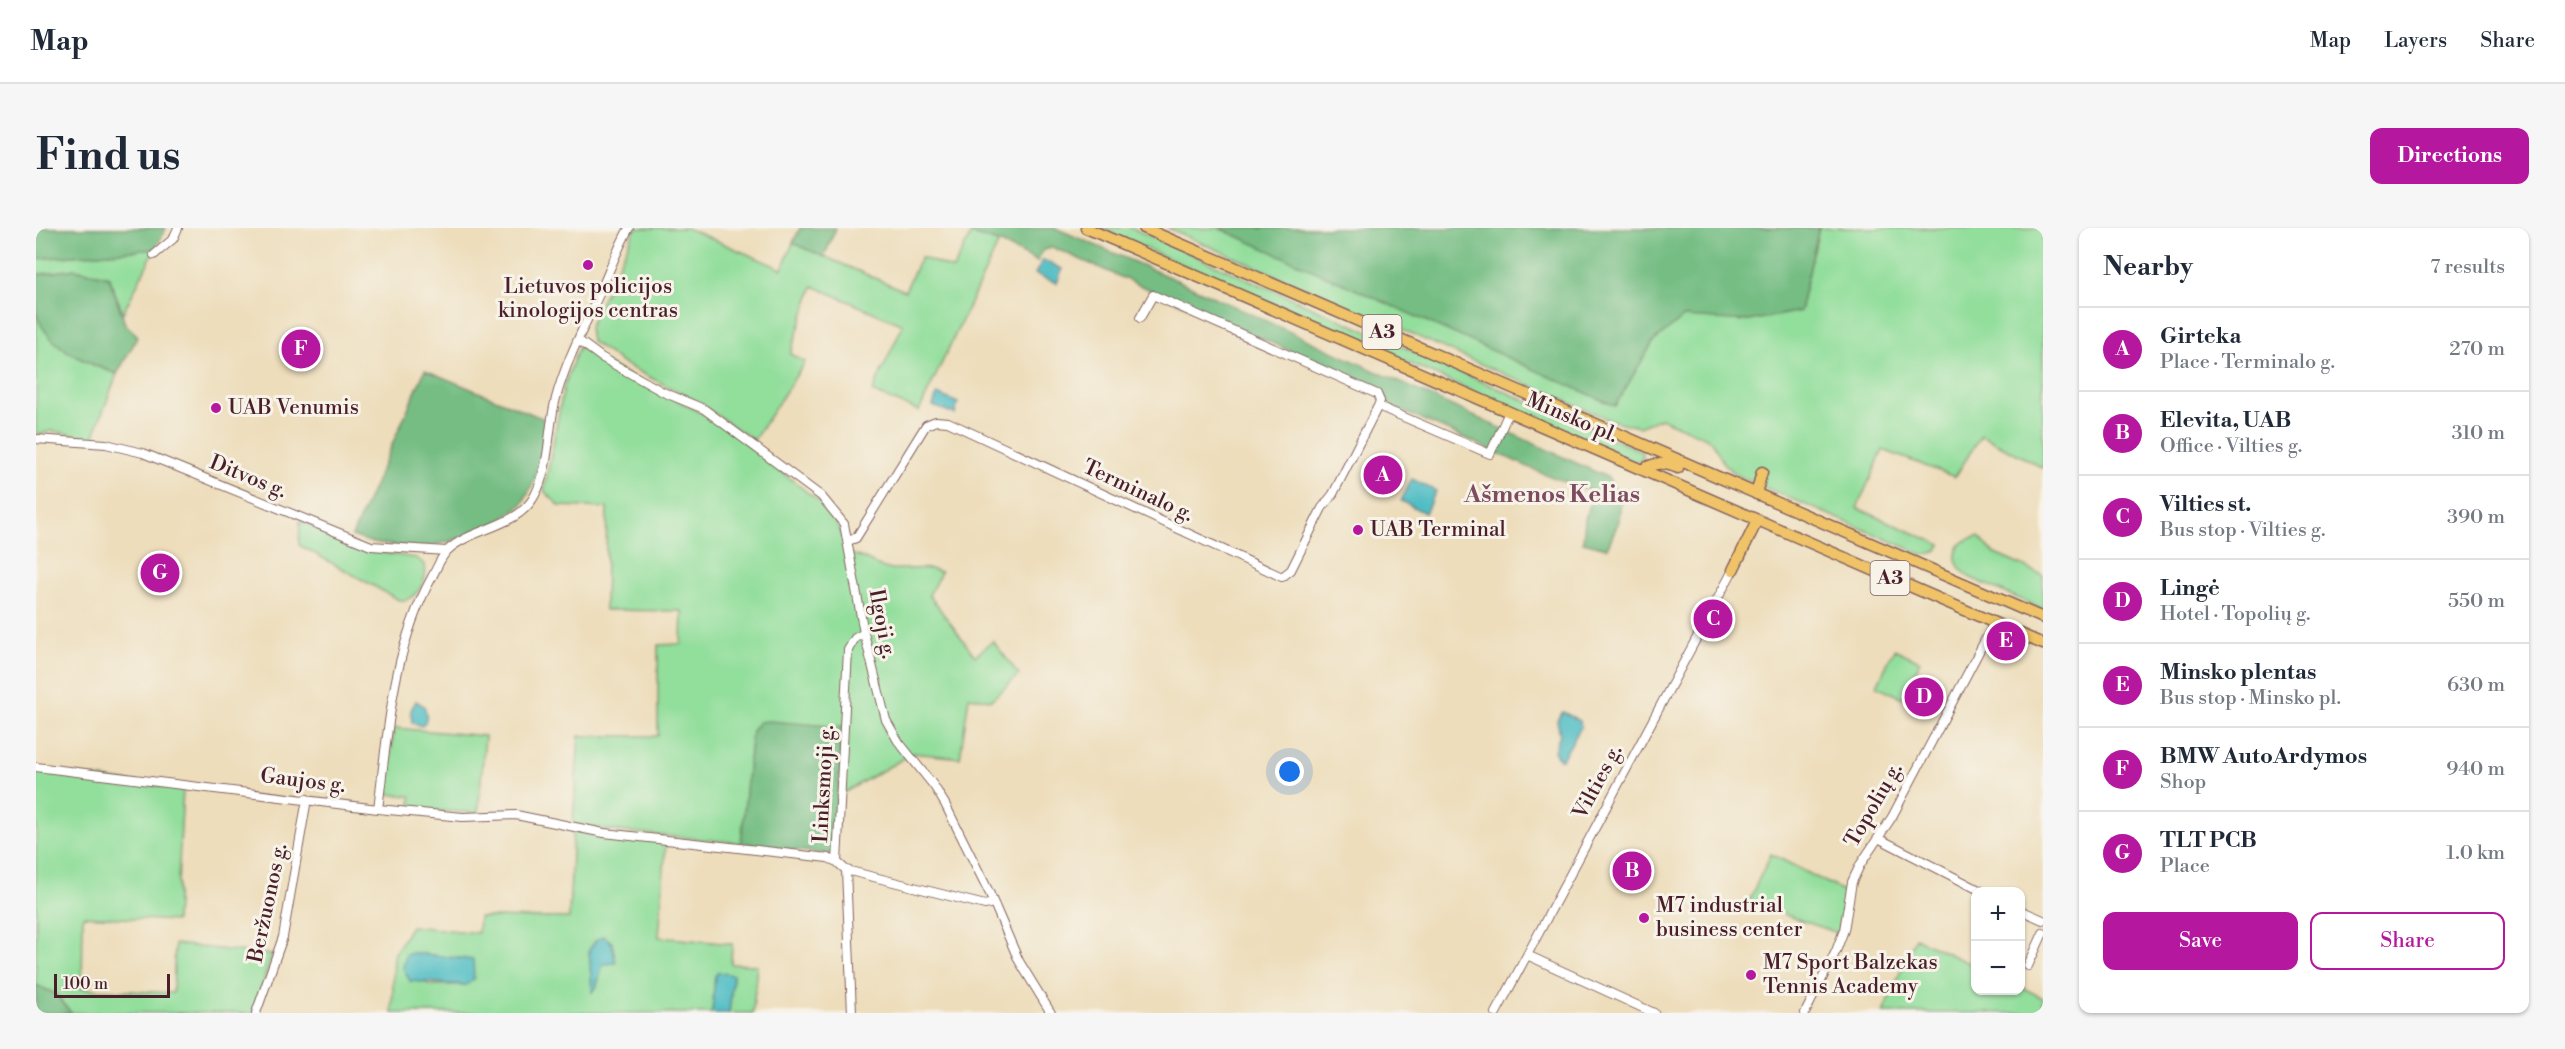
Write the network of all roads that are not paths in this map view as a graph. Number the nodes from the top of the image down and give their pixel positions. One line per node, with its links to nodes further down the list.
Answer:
1 (178, 228): 5 (street)
2 (629, 228): 7 (street)
3 (1086, 228): 9 (highway, Minsko pl. / A3)
4 (1144, 228): 13 (highway, Minsko pl. / A3)
5 (154, 255)
6 (1140, 318): 8 (street)
7 (578, 340): 16 (street, Ilgoji g.); 17 (street)
8 (1378, 406): 9 (street); 16 (street, Terminalo g.)
9 (1509, 412): 11 (highway, Minsko pl. / A3)
10 (36, 439): 17 (street, Ditvos g.)
11 (1642, 470): 13 (highway); 15 (highway, Minsko pl. / A3)
12 (1762, 472): 14 (highway)
13 (1735, 486): 14 (highway, Minsko pl. / A3)
14 (1756, 494): 19 (highway, Minsko pl. / A3)
15 (1757, 521): 18 (highway); 20 (highway, Minsko pl. / A3)
16 (848, 541): 21 (street, Ilgoji g.)
17 (446, 551): 25 (street)
18 (1733, 570): 34 (street, Vilties g.)
19 (2043, 618)
20 (1994, 623): 22 (highway, Minsko pl. / A3); 26 (street, Topolių g.)
21 (864, 633): 27 (street, Linksmoji g.); 30 (street, Ilgoji g.)
22 (2043, 644)
23 (36, 767): 24 (street, Gaujos g.)
24 (307, 799): 25 (street, Gaujos g.); 36 (street, Beržuonos g.)
25 (378, 809): 27 (street, Gaujos g.)
26 (1878, 838): 29 (street); 41 (street, Topolių g.)
27 (837, 862): 28 (street, Linksmoji g.)
28 (846, 870): 30 (street); 37 (street, Linksmoji g.)
29 (1975, 887)
30 (993, 903): 38 (street, Ilgoji g.)
31 (2025, 912): 32 (street)
32 (2043, 920)
33 (2043, 933): 35 (street)
34 (1527, 955): 39 (street, Vilties g.); 40 (street)
35 (2028, 966)
36 (256, 1013)
37 (852, 1013)
38 (1051, 1013)
39 (1496, 1013)
40 (1653, 1013)
41 (1805, 1013)

